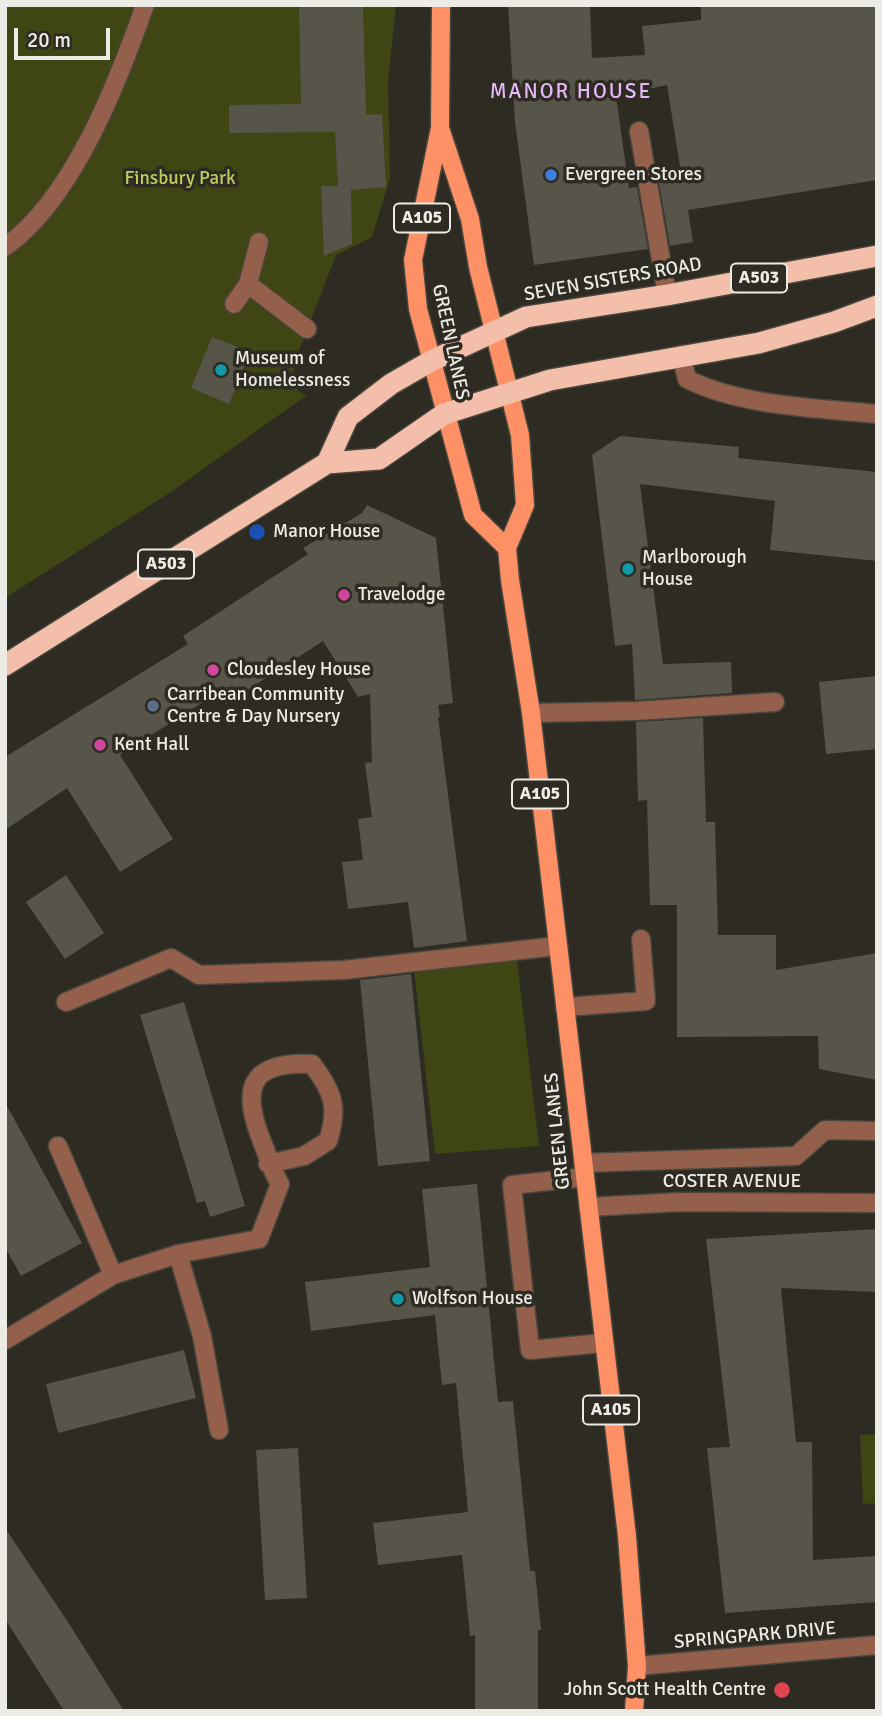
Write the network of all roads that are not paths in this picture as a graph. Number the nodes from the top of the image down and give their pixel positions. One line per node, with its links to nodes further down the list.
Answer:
1 (145, 5): 6 (street)
2 (441, 5): 3 (main road, GREEN LANES / A105)
3 (440, 128): 13 (main road, GREEN LANES / A105); 15 (main road, GREEN LANES / A105)
4 (639, 131): 9 (street)
5 (259, 242): 8 (street)
6 (5, 247)
7 (877, 256): 9 (highway, SEVEN SISTERS ROAD / A503)
8 (247, 284): 10 (street); 12 (street)
9 (667, 295): 13 (highway, SEVEN SISTERS ROAD / A503)
10 (234, 304)
11 (877, 306): 14 (highway, A503)
12 (307, 329)
13 (494, 331): 15 (highway, SEVEN SISTERS ROAD / A503); 16 (main road, GREEN LANES / A105)
14 (681, 355): 16 (highway, A503); 18 (street)
15 (431, 361): 17 (main road, GREEN LANES / A105); 19 (highway, SEVEN SISTERS ROAD / A503)
16 (509, 393): 17 (highway, A503); 20 (main road, GREEN LANES / A105)
17 (444, 414): 19 (highway, A503); 20 (main road, GREEN LANES / A105)
18 (877, 414)
19 (327, 463): 21 (highway, A503)
20 (507, 548): 23 (main road, GREEN LANES / A105)
21 (5, 665)
22 (775, 702): 23 (street)
23 (531, 713): 25 (main road, GREEN LANES / A105)
24 (641, 939): 27 (street)
25 (557, 946): 26 (street); 27 (main road, GREEN LANES / A105)
26 (66, 1002)
27 (565, 1007): 31 (main road, GREEN LANES / A105)
28 (877, 1130): 31 (street)
29 (58, 1146): 35 (street)
30 (268, 1164): 30 (street); 34 (street)
31 (584, 1170): 33 (main road, GREEN LANES / A105); 37 (street)
32 (877, 1203): 33 (street, COSTER AVENUE)
33 (588, 1207): 37 (main road, GREEN LANES / A105)
34 (178, 1254): 35 (street); 38 (street)
35 (113, 1275): 36 (street)
36 (5, 1340)
37 (603, 1343): 40 (main road, GREEN LANES / A105)
38 (219, 1430)
39 (877, 1646): 40 (street, SPRINGPARK DRIVE)
40 (637, 1666): 41 (main road, GREEN LANES / A105)
41 (634, 1711)

